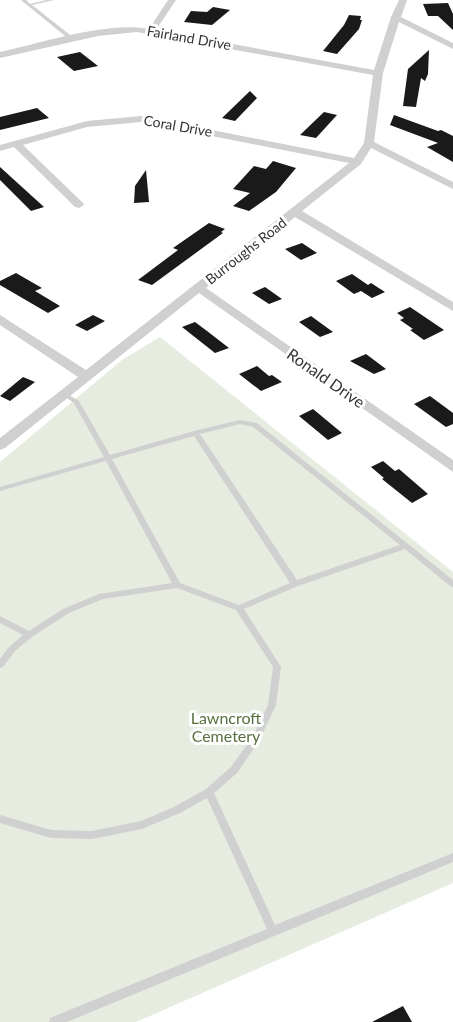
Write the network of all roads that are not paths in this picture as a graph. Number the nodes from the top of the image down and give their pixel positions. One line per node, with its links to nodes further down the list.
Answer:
1 (23, 0): 5 (lane)
2 (52, 0): 5 (lane)
3 (172, 0): 7 (street)
4 (403, 0): 6 (street, Burroughs Road)
5 (29, 5): 8 (lane)
6 (395, 17): 9 (street); 11 (street, Burroughs Road)
7 (152, 30): 8 (street, Fairland Drive); 11 (street, Fairland Drive)
8 (72, 39): 10 (street, Fairland Drive)
9 (453, 46)
10 (0, 55)
11 (378, 73): 12 (street, Burroughs Road)
12 (369, 143): 15 (street, Burroughs Road); 16 (street)
13 (16, 144): 14 (street, Coral Drive); 15 (street, Coral Drive); 17 (street)
14 (0, 148)
15 (357, 162): 18 (street, Burroughs Road)
16 (453, 186)
17 (79, 205)
18 (295, 212): 19 (street, Burroughs Road); 20 (street)
19 (199, 288): 22 (street, Burroughs Road); 27 (street, Ronald Drive)
20 (453, 307)
21 (0, 319): 22 (street)
22 (87, 377): 23 (street, Burroughs Road)
23 (64, 394): 25 (street, Burroughs Road); 26 (lane)
24 (196, 433): 26 (lane); 29 (lane); 30 (lane)
25 (0, 445)
26 (108, 458): 28 (lane); 32 (lane)
27 (453, 467)
28 (0, 489)
29 (406, 546): 30 (lane); 31 (lane)
30 (295, 584): 33 (lane)
31 (453, 584)
32 (177, 585): 33 (lane); 35 (lane)
33 (239, 608): 37 (lane)
34 (0, 620): 35 (lane)
35 (28, 635): 36 (lane)
36 (0, 665)
37 (209, 792): 38 (lane); 40 (lane)
38 (0, 819)
39 (453, 857): 40 (lane)
40 (273, 931): 41 (lane)
41 (54, 1022)

